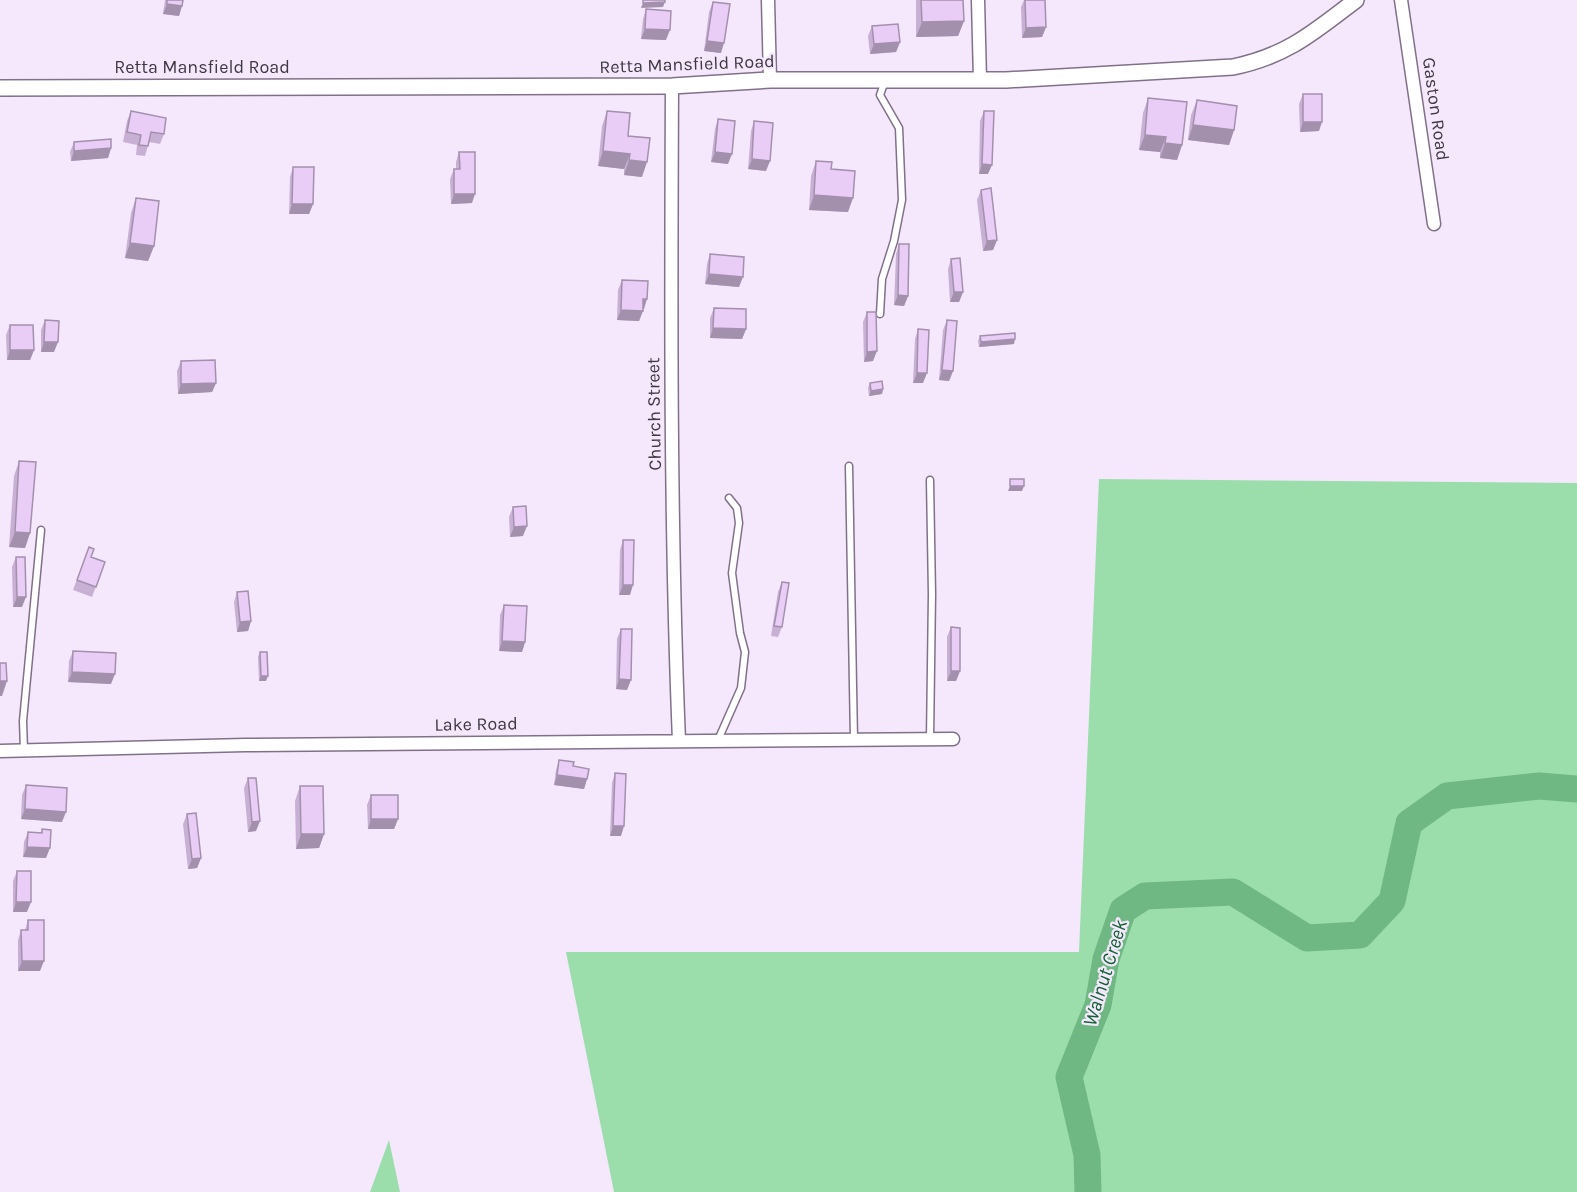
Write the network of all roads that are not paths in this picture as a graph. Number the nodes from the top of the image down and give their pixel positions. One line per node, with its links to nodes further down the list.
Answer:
1 (768, 0): 5 (street)
2 (978, 0): 7 (street)
3 (1356, 0): 7 (street, Retta Mansfield Road)
4 (1401, 0): 10 (street, Gaston Road)
5 (770, 80): 6 (street, Retta Mansfield Road); 8 (street, Retta Mansfield Road)
6 (885, 80): 7 (street, Retta Mansfield Road); 11 (lane)
7 (980, 80)
8 (672, 86): 9 (street, Retta Mansfield Road); 20 (street, Church Street)
9 (0, 88)
10 (1434, 224)
11 (880, 314)
12 (849, 466): 19 (lane)
13 (930, 480): 16 (lane)
14 (729, 498): 18 (lane)
15 (41, 530): 22 (lane)
16 (930, 739): 17 (street, Lake Road); 19 (street, Lake Road)
17 (953, 739)
18 (718, 740): 19 (street, Lake Road); 20 (street, Lake Road)
19 (854, 740)
20 (679, 741): 22 (street, Lake Road)
21 (0, 751): 22 (street, Lake Road)
22 (24, 751)

